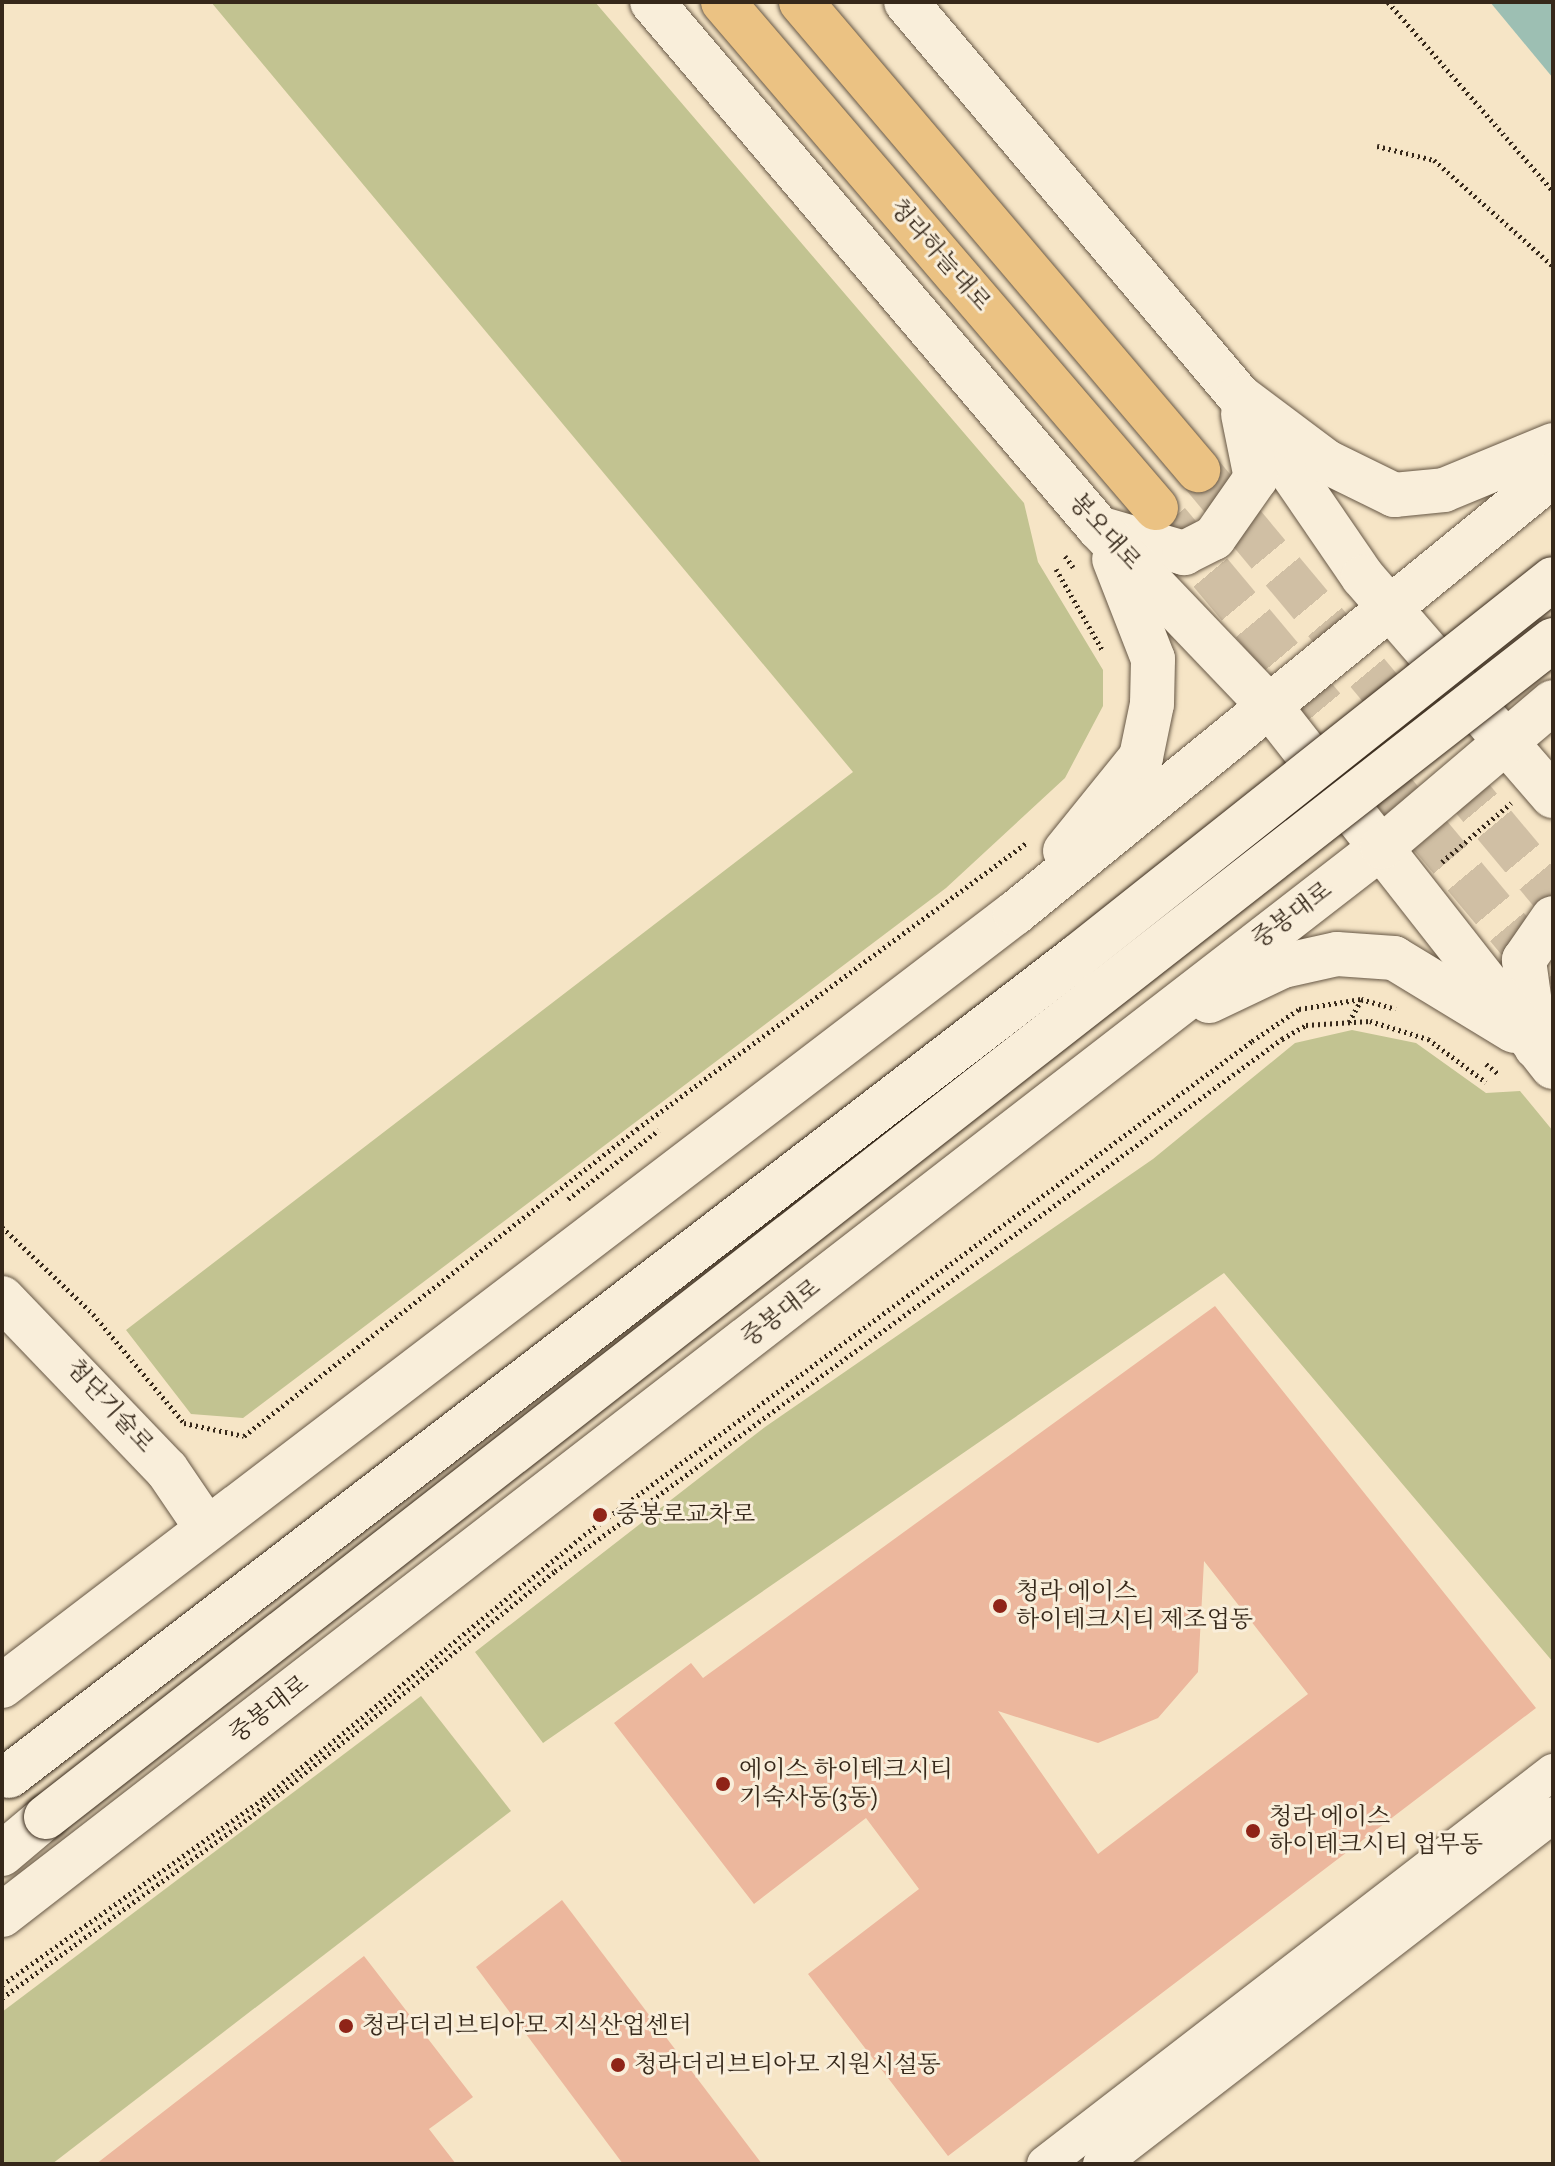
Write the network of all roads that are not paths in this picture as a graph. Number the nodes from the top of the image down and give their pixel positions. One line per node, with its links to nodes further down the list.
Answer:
1 (652, 2): 10 (main road, 봉오대로)
2 (723, 2): 9 (highway, 청라하늘대로)
3 (801, 2): 7 (highway)
4 (906, 2): 5 (main road)
5 (1239, 396): 6 (main road); 10 (main road); 12 (main road)
6 (1553, 445)
7 (1198, 470)
8 (1553, 475): 12 (main road)
9 (1156, 508)
10 (1099, 528): 15 (main road, 봉오대로); 19 (main road)
11 (1553, 579): 27 (main road, bridge)
12 (1390, 609): 15 (main road); 16 (main road)
13 (1553, 640): 29 (main road, bridge)
14 (1553, 702): 16 (main road, 중봉대로)
15 (1272, 709): 18 (main road, 봉오대로); 19 (main road)
16 (1501, 744): 17 (main road); 18 (main road, 중봉대로)
17 (1532, 799)
18 (1382, 847): 21 (main road, 봉오대로); 22 (main road, 중봉대로)
19 (1015, 913): 24 (main road)
20 (1553, 918): 21 (main road)
21 (1545, 1057): 22 (main road)
22 (1110, 1059): 30 (main road, 중봉대로)
23 (2, 1298): 24 (main road, 첨단기술로)
24 (205, 1526): 25 (main road)
25 (2, 1686)
26 (1552, 1773): 31 (street)
27 (5, 1778)
28 (1553, 1815): 32 (street)
29 (2, 1854)
30 (2, 1915)
31 (1045, 2164)
32 (1101, 2164)

